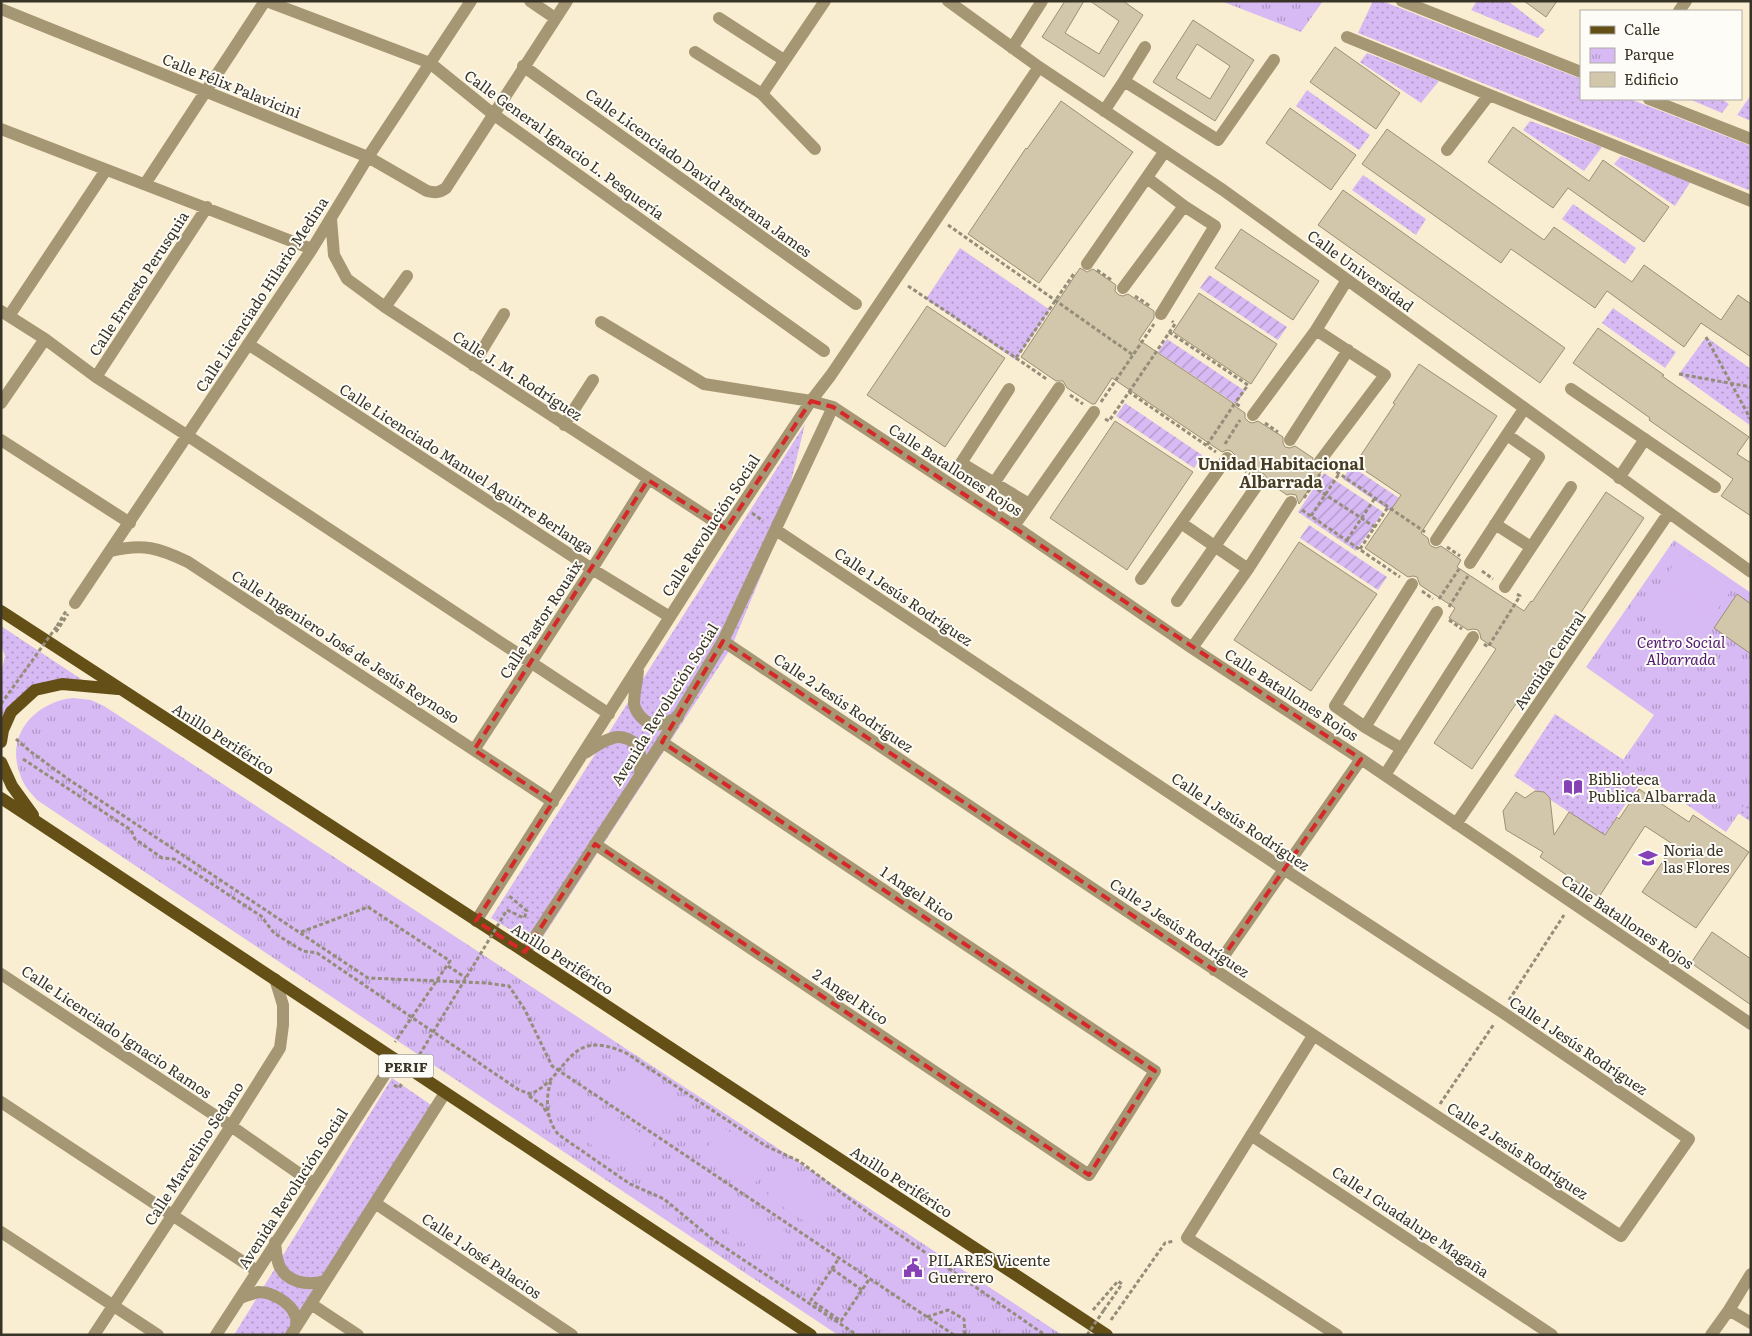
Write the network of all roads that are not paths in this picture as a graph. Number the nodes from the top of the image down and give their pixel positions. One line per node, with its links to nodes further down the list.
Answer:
1 (266, 1): 18 (street, Calle General Ignacio L. Pesquería); 23 (street)
2 (471, 1): 18 (street, Calle Licenciado Hilario Medina)
3 (530, 1): 10 (street)
4 (566, 1): 10 (street)
5 (825, 1): 16 (street)
6 (948, 1): 14 (street, Calle Universidad)
7 (1042, 1): 14 (street)
8 (1402, 1): 21 (street)
9 (1, 9): 23 (street, Calle Félix Palavicini)
10 (555, 18): 19 (street)
11 (719, 18): 16 (street)
12 (1347, 37): 25 (street)
13 (1145, 47): 22 (street)
14 (1012, 48): 20 (street, Calle Universidad)
15 (695, 52): 24 (street)
16 (784, 60): 24 (street)
17 (1274, 60): 22 (street)
18 (430, 62): 28 (street, Calle General Ignacio L. Pesquería); 34 (street, Calle Licenciado Hilario Medina)
19 (524, 66): 28 (street); 47 (street, Calle Licenciado David Pastrana James)
20 (1039, 67): 27 (street, Calle Universidad); 64 (street, Calle Revolución Social)
21 (1580, 72)
22 (1124, 81): 27 (street)
23 (205, 92): 34 (street, Calle Félix Palavicini); 37 (street)
24 (762, 94): 31 (street)
25 (1489, 95): 32 (street); 38 (street)
26 (1652, 100): 30 (street)
27 (1104, 111): 33 (street, Calle Universidad)
28 (493, 114): 34 (street, Calle Félix Palavicini); 57 (street, Calle General Ignacio L. Pesquería)
29 (2, 131): 35 (street)
30 (1751, 139)
31 (814, 149)
32 (1447, 150)
33 (1165, 151): 36 (street); 45 (street, Calle Universidad)
34 (368, 157): 41 (street, Calle Licenciado Hilario Medina)
35 (106, 170): 37 (street); 49 (street)
36 (1147, 178): 39 (street); 43 (street)
37 (145, 184): 40 (street)
38 (1751, 201)
39 (1184, 206): 46 (street); 51 (street)
40 (207, 208): 42 (street); 59 (street, Calle Ernesto Perusquia)
41 (331, 219): 42 (street, Calle Licenciado Hilario Medina); 48 (street, Calle J. M. Rodríguez)
42 (312, 248): 55 (street, Calle Licenciado Hilario Medina)
43 (1087, 264)
44 (407, 276): 48 (street)
45 (1347, 280): 53 (street); 67 (street, Calle Universidad)
46 (1124, 288)
47 (856, 304)
48 (386, 308): 58 (street, Calle J. M. Rodríguez)
49 (5, 313): 54 (street)
50 (504, 314): 58 (street)
51 (1161, 314)
52 (601, 322): 64 (street, Calle Batallones Rojos)
53 (1316, 330): 56 (street); 69 (street)
54 (45, 340): 59 (street); 65 (street)
55 (248, 344): 72 (street, Calle Licenciado Hilario Medina); 98 (street, Calle Licenciado Manuel Aguirre Berlanga)
56 (1348, 350): 75 (street); 77 (street)
57 (824, 351)
58 (473, 364): 70 (street, Calle J. M. Rodríguez)
59 (96, 377): 72 (street)
60 (593, 380): 70 (street)
61 (1009, 388): 81 (street)
62 (1059, 388): 81 (street)
63 (1571, 389): 73 (street)
64 (811, 401): 66 (street, Calle Batallones Rojos); 91 (street, Calle Revolución Social)
65 (1, 403)
66 (833, 407): 90 (street, Calle Batallones Rojos); 92 (street, Avenida Revolución Social)
67 (1524, 409): 71 (street); 78 (street, Calle Universidad)
68 (1094, 412): 84 (street)
69 (1250, 413)
70 (564, 425): 79 (street, Calle J. M. Rodríguez)
71 (1507, 435): 89 (street); 93 (street)
72 (188, 436): 87 (street, Calle Licenciado Hilario Medina); 112 (street)
73 (1645, 439): 78 (street); 83 (street)
74 (1, 440): 87 (street)
75 (1290, 440)
76 (1223, 456): 88 (street)
77 (1323, 463)
78 (1619, 478): 86 (street, Calle Universidad)
79 (648, 480): 91 (street, Calle J. M. Rodríguez); 98 (street, Calle Pastor Rouaix)
80 (1260, 481): 94 (street)
81 (994, 483): 84 (street)
82 (1571, 487): 95 (street)
83 (1715, 487)
84 (1029, 504): 90 (street)
85 (1294, 505): 99 (street)
86 (1668, 514): 100 (street, Calle Universidad); 130 (street, Avenida Central)
87 (130, 523): 96 (street, Calle Licenciado Hilario Medina)
88 (1181, 523): 94 (street); 101 (street)
89 (1495, 524): 95 (street); 97 (street)
90 (1014, 526): 111 (street, Calle Batallones Rojos)
91 (726, 529): 108 (street, Calle Revolución Social)
92 (776, 530): 110 (street, Avenida Revolución Social); 132 (street, Calle 1 Jesús Rodríguez)
93 (1436, 540)
94 (1215, 546): 99 (street); 104 (street)
95 (1531, 547): 103 (street)
96 (111, 551): 105 (street, Calle Licenciado Hilario Medina); 121 (street, Calle Ingeniero José de Jesús Reynoso)
97 (1470, 563)
98 (592, 569): 108 (street, Calle Licenciado Manuel Aguirre Berlanga); 112 (street, Calle Pastor Rouaix)
99 (1248, 569): 111 (street)
100 (1751, 572)
101 (1141, 579)
102 (1412, 584): 117 (street)
103 (1505, 586)
104 (1177, 601)
105 (72, 608)
106 (1, 611): 114 (main road, Anillo Periférico)
107 (1440, 614): 117 (street)
108 (670, 617): 113 (street, Calle Revolución Social)
109 (1473, 637): 120 (street)
110 (724, 641): 116 (street, Avenida Revolución Social); 135 (street, Calle 2 Jesús Rodríguez)
111 (1192, 648): 123 (street, Calle Batallones Rojos)
112 (530, 663): 115 (street); 121 (street, Calle Pastor Rouaix)
113 (638, 666): 115 (street, Calle Revolución Social); 116 (street, Calle Revolución Social)
114 (120, 690): 118 (main road); 133 (main road, Anillo Periférico)
115 (609, 714): 122 (street, Calle Revolución Social)
116 (678, 717): 119 (street, Avenida Revolución Social)
117 (1365, 727): 120 (street)
118 (1, 742)
119 (662, 742): 126 (street, Avenida Revolución Social); 145 (street, 1 Angel Rico)
120 (1402, 749): 125 (street)
121 (474, 750): 128 (street, Calle Ingeniero José de Jesús Reynoso)
122 (584, 753): 126 (street); 128 (street, Calle Revolución Social)
123 (1361, 758): 125 (street, Calle Batallones Rojos); 132 (street)
124 (1, 762): 129 (main road)
125 (1384, 774): 130 (street, Calle Batallones Rojos)
126 (640, 776): 131 (street, Avenida Revolución Social)
127 (1, 798): 129 (main road, PERIF)
128 (553, 802): 133 (street, Calle Revolución Social)
129 (39, 823): 137 (main road, PERIF)
130 (1456, 824): 138 (street, Calle Batallones Rojos)
131 (595, 844): 134 (street, Avenida Revolución Social); 145 (street, 2 Angel Rico)
132 (1285, 870): 135 (street); 150 (street, Calle 1 Jesús Rodríguez)
133 (476, 921): 134 (main road, Anillo Periférico)
134 (525, 952): 161 (main road, Anillo Periférico)
135 (1214, 970): 139 (street, Calle 2 Jesús Rodríguez)
136 (1, 974): 143 (street, Calle Licenciado Ignacio Ramos)
137 (275, 979): 140 (main road, PERIF); 143 (street, Calle Marcelino Sedano)
138 (1751, 1024)
139 (1313, 1036): 144 (street); 150 (street, Calle 2 Jesús Rodríguez)
140 (391, 1056): 141 (main road, PERIF); 146 (street, Avenida Revolución Social)
141 (445, 1093): 147 (street); 167 (main road, PERIF)
142 (1, 1102): 148 (street)
143 (230, 1126): 146 (street, Calle Licenciado Ignacio Ramos); 148 (street, Calle Marcelino Sedano)
144 (1251, 1135): 168 (street); 169 (street, Calle 1 Guadalupe Magaña)
145 (1089, 1175)
146 (314, 1184): 151 (street, Avenida Revolución Social)
147 (375, 1203): 154 (street); 166 (street, Calle 1 José Palacios)
148 (173, 1215): 152 (street); 157 (street, Calle Marcelino Sedano)
149 (1, 1232): 157 (street)
150 (1621, 1236)
151 (275, 1242): 152 (street, Avenida Revolución Social); 154 (street)
152 (257, 1271): 155 (street, Avenida Revolución Social)
153 (1751, 1274): 158 (street)
154 (325, 1281): 156 (street)
155 (240, 1298): 160 (street); 164 (street, Avenida Revolución Social)
156 (311, 1304): 160 (street); 165 (street)
157 (113, 1306): 162 (street, Calle Marcelino Sedano); 163 (street)
158 (1730, 1310): 159 (street); 170 (street)
159 (1751, 1323)
160 (294, 1331)
161 (1104, 1333)
162 (94, 1335)
163 (158, 1335)
164 (216, 1335)
165 (358, 1335)
166 (572, 1335)
167 (811, 1335)
168 (1337, 1335)
169 (1552, 1335)
170 (1711, 1335)

